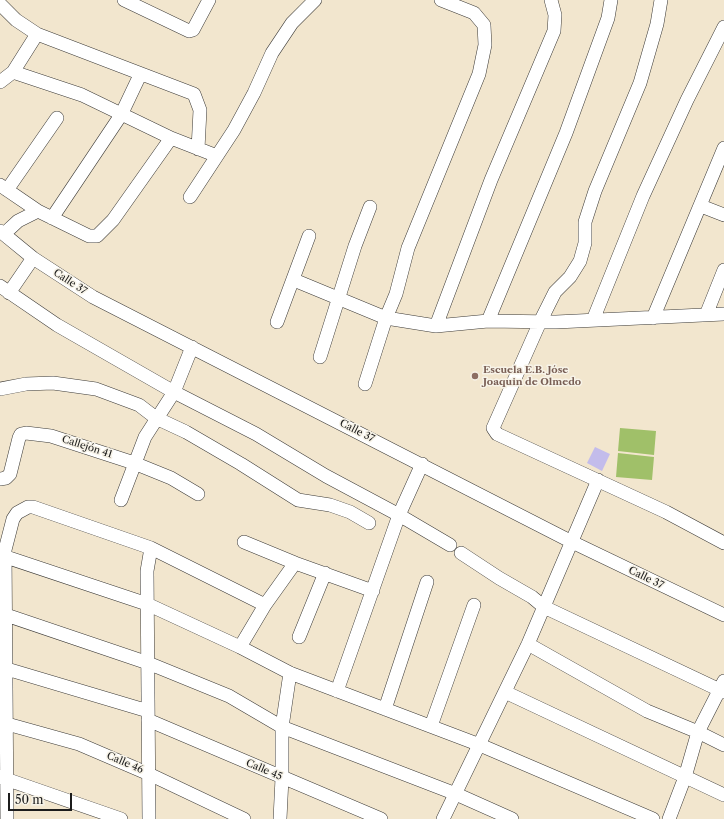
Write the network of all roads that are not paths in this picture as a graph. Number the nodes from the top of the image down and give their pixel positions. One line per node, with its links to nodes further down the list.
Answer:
1 (124, 0): 2 (street)
2 (209, 0)
3 (315, 0): 19 (street)
4 (441, 0): 36 (street)
5 (551, 0): 42 (street)
6 (611, 0): 39 (street)
7 (661, 0): 41 (street)
8 (0, 4): 10 (street)
9 (724, 27): 38 (street)
10 (36, 34): 11 (street); 12 (street)
11 (13, 72): 13 (street); 14 (street)
12 (140, 75): 14 (street); 18 (street)
13 (0, 82)
14 (122, 115): 16 (street); 26 (street)
15 (57, 118): 20 (street)
16 (171, 138): 18 (street); 26 (street)
17 (724, 148): 22 (street)
18 (198, 149): 19 (street)
19 (217, 156): 21 (street)
20 (4, 187): 24 (street)
21 (190, 197)
22 (700, 206): 25 (street); 37 (street)
23 (370, 207): 33 (street)
24 (38, 211): 26 (street); 27 (street)
25 (724, 215)
26 (52, 218)
27 (2, 233): 29 (street, Calle 37)
28 (310, 236): 31 (street)
29 (33, 258): 32 (street); 43 (street, Calle 37)
30 (724, 270): 35 (street)
31 (294, 280): 33 (street); 40 (street)
32 (4, 289): 47 (street)
33 (339, 299): 36 (street); 44 (street)
34 (724, 314): 35 (street)
35 (706, 315): 37 (street)
36 (386, 318): 42 (street); 45 (street)
37 (653, 318): 38 (street)
38 (593, 320): 41 (street)
39 (488, 321): 41 (street); 42 (street)
40 (277, 322)
41 (540, 322): 52 (street)
42 (436, 326)
43 (192, 347): 47 (street); 50 (street, Calle 37)
44 (320, 357)
45 (364, 384)
46 (0, 389): 48 (street)
47 (174, 392): 48 (street); 55 (street)
48 (156, 418): 49 (street); 56 (street)
49 (134, 463): 51 (street, Callejón 41); 53 (street, Callejón 41); 54 (street)
50 (422, 464): 55 (street); 58 (street, Calle 37)
51 (0, 479)
52 (598, 480): 58 (street); 59 (street)
53 (198, 494)
54 (121, 500)
55 (400, 515): 65 (street); 69 (street)
56 (370, 523)
57 (244, 542): 62 (street)
58 (572, 542): 69 (street); 71 (street, Calle 37)
59 (724, 543)
60 (150, 548): 61 (street); 66 (street); 67 (street)
61 (2, 555): 66 (street); 70 (street)
62 (295, 562): 63 (street); 67 (street)
63 (325, 573): 65 (street); 72 (street)
64 (427, 582): 81 (street)
65 (373, 591): 79 (street)
66 (147, 604): 74 (street); 75 (street)
67 (265, 605): 74 (street)
68 (474, 605): 84 (street)
69 (544, 607): 73 (street); 78 (street)
70 (3, 614): 75 (street); 76 (street)
71 (724, 615)
72 (299, 637)
73 (528, 644): 80 (street); 86 (street)
74 (240, 647): 77 (street)
75 (148, 663): 82 (street); 85 (street)
76 (3, 668): 82 (street, Calle 45); 83 (street)
77 (290, 673): 79 (street); 85 (street)
78 (723, 688): 86 (street)
79 (337, 691): 81 (street)
80 (505, 692): 87 (street); 90 (street)
81 (385, 709): 84 (street)
82 (148, 716): 89 (street); 92 (street, Calle 45)
83 (3, 723): 89 (street, Calle 46); 91 (street)
84 (430, 726): 87 (street)
85 (282, 727): 92 (street); 93 (street)
86 (698, 732): 88 (street); 90 (street)
87 (480, 745): 93 (street); 103 (street)
88 (724, 745)
89 (149, 774): 97 (street); 98 (street, Calle 46)
90 (685, 777): 94 (street); 104 (street)
91 (3, 778): 95 (street); 96 (street)
92 (282, 778): 99 (street); 100 (street, Calle 45)
93 (456, 794): 101 (street); 102 (street)
94 (724, 795)
95 (7, 819)
96 (121, 819)
97 (149, 819)
98 (244, 819)
99 (280, 819)
100 (381, 819)
101 (444, 819)
102 (512, 819)
103 (654, 819)
104 (669, 819)

